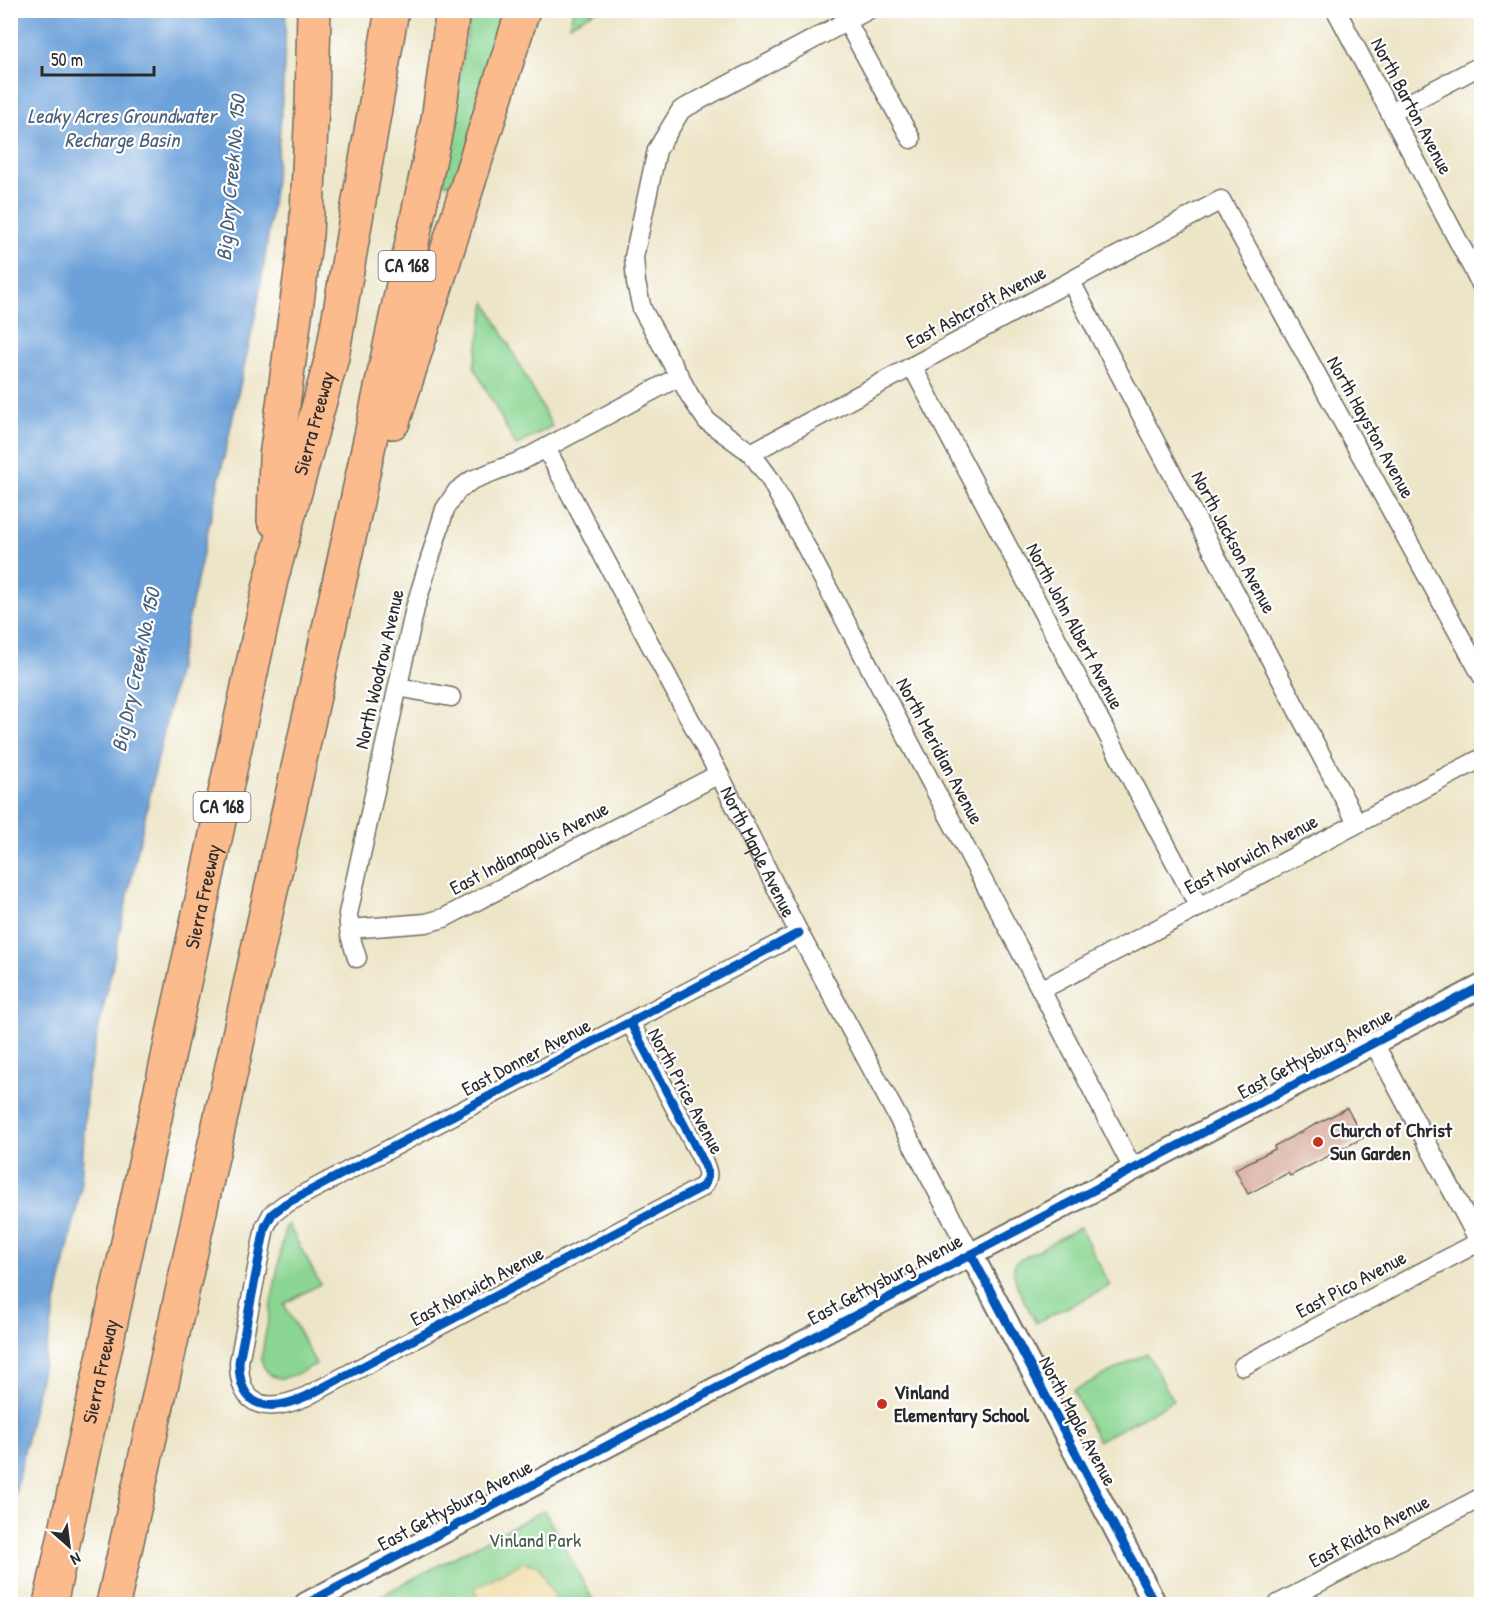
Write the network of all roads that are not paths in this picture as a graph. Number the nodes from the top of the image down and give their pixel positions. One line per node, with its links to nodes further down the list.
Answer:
1 (314, 10): 19 (highway)
2 (392, 10): 19 (highway, Sierra Freeway / CA 168)
3 (453, 10): 18 (highway, CA 168)
4 (523, 10): 18 (highway)
5 (868, 10): 7 (street, North Meridian Avenue)
6 (1336, 10): 9 (street, North Barton Avenue)
7 (847, 22): 10 (street); 15 (street, North Meridian Avenue)
8 (1482, 65): 9 (street)
9 (1390, 113): 12 (street, North Barton Avenue)
10 (911, 139)
11 (1221, 200): 13 (street, East Ashcroft Avenue); 20 (street, North Hayston Avenue)
12 (1479, 276)
13 (1071, 282): 14 (street, East Ashcroft Avenue); 25 (street, North Jackson Avenue)
14 (912, 366): 17 (street, East Ashcroft Avenue); 26 (street, North John Albert Avenue)
15 (680, 376): 16 (street, North Woodrow Avenue); 17 (street, North Meridian Avenue)
16 (546, 448): 21 (street, North Woodrow Avenue); 24 (street, North Maple Avenue)
17 (751, 453): 31 (street, North Meridian Avenue)
18 (353, 520): 42 (highway, CA 168)
19 (271, 580): 41 (highway, Sierra Freeway / CA 168)
20 (1482, 676)
21 (398, 687): 22 (street); 27 (street, North Woodrow Avenue)
22 (451, 697)
23 (1482, 758): 25 (street, East Norwich Avenue)
24 (719, 774): 27 (street, East Indianapolis Avenue); 28 (street, North Maple Avenue)
25 (1357, 823): 26 (street, East Norwich Avenue)
26 (1199, 907): 31 (street, East Norwich Avenue)
27 (349, 929): 29 (street, North Woodrow Avenue)
28 (799, 933): 32 (street, East Donner Avenue); 37 (street, North Maple Avenue)
29 (357, 958)
30 (1482, 986): 33 (street, East Gettysburg Avenue)
31 (1041, 990): 34 (street, North Meridian Avenue)
32 (630, 1022): 35 (street, North Price Avenue); 39 (street, East Donner Avenue)
33 (1374, 1043): 34 (street, East Gettysburg Avenue); 36 (street)
34 (1133, 1169): 37 (street, East Gettysburg Avenue)
35 (708, 1176): 39 (street, East Norwich Avenue)
36 (1480, 1245): 38 (street, East Pico Avenue)
37 (971, 1254): 43 (street, East Gettysburg Avenue); 44 (street, North Maple Avenue)
38 (1243, 1366)
39 (253, 1401)
40 (1482, 1497): 45 (street, East Rialto Avenue)
41 (50, 1605)
42 (113, 1605)
43 (306, 1605)
44 (1155, 1605)
45 (1278, 1605)

